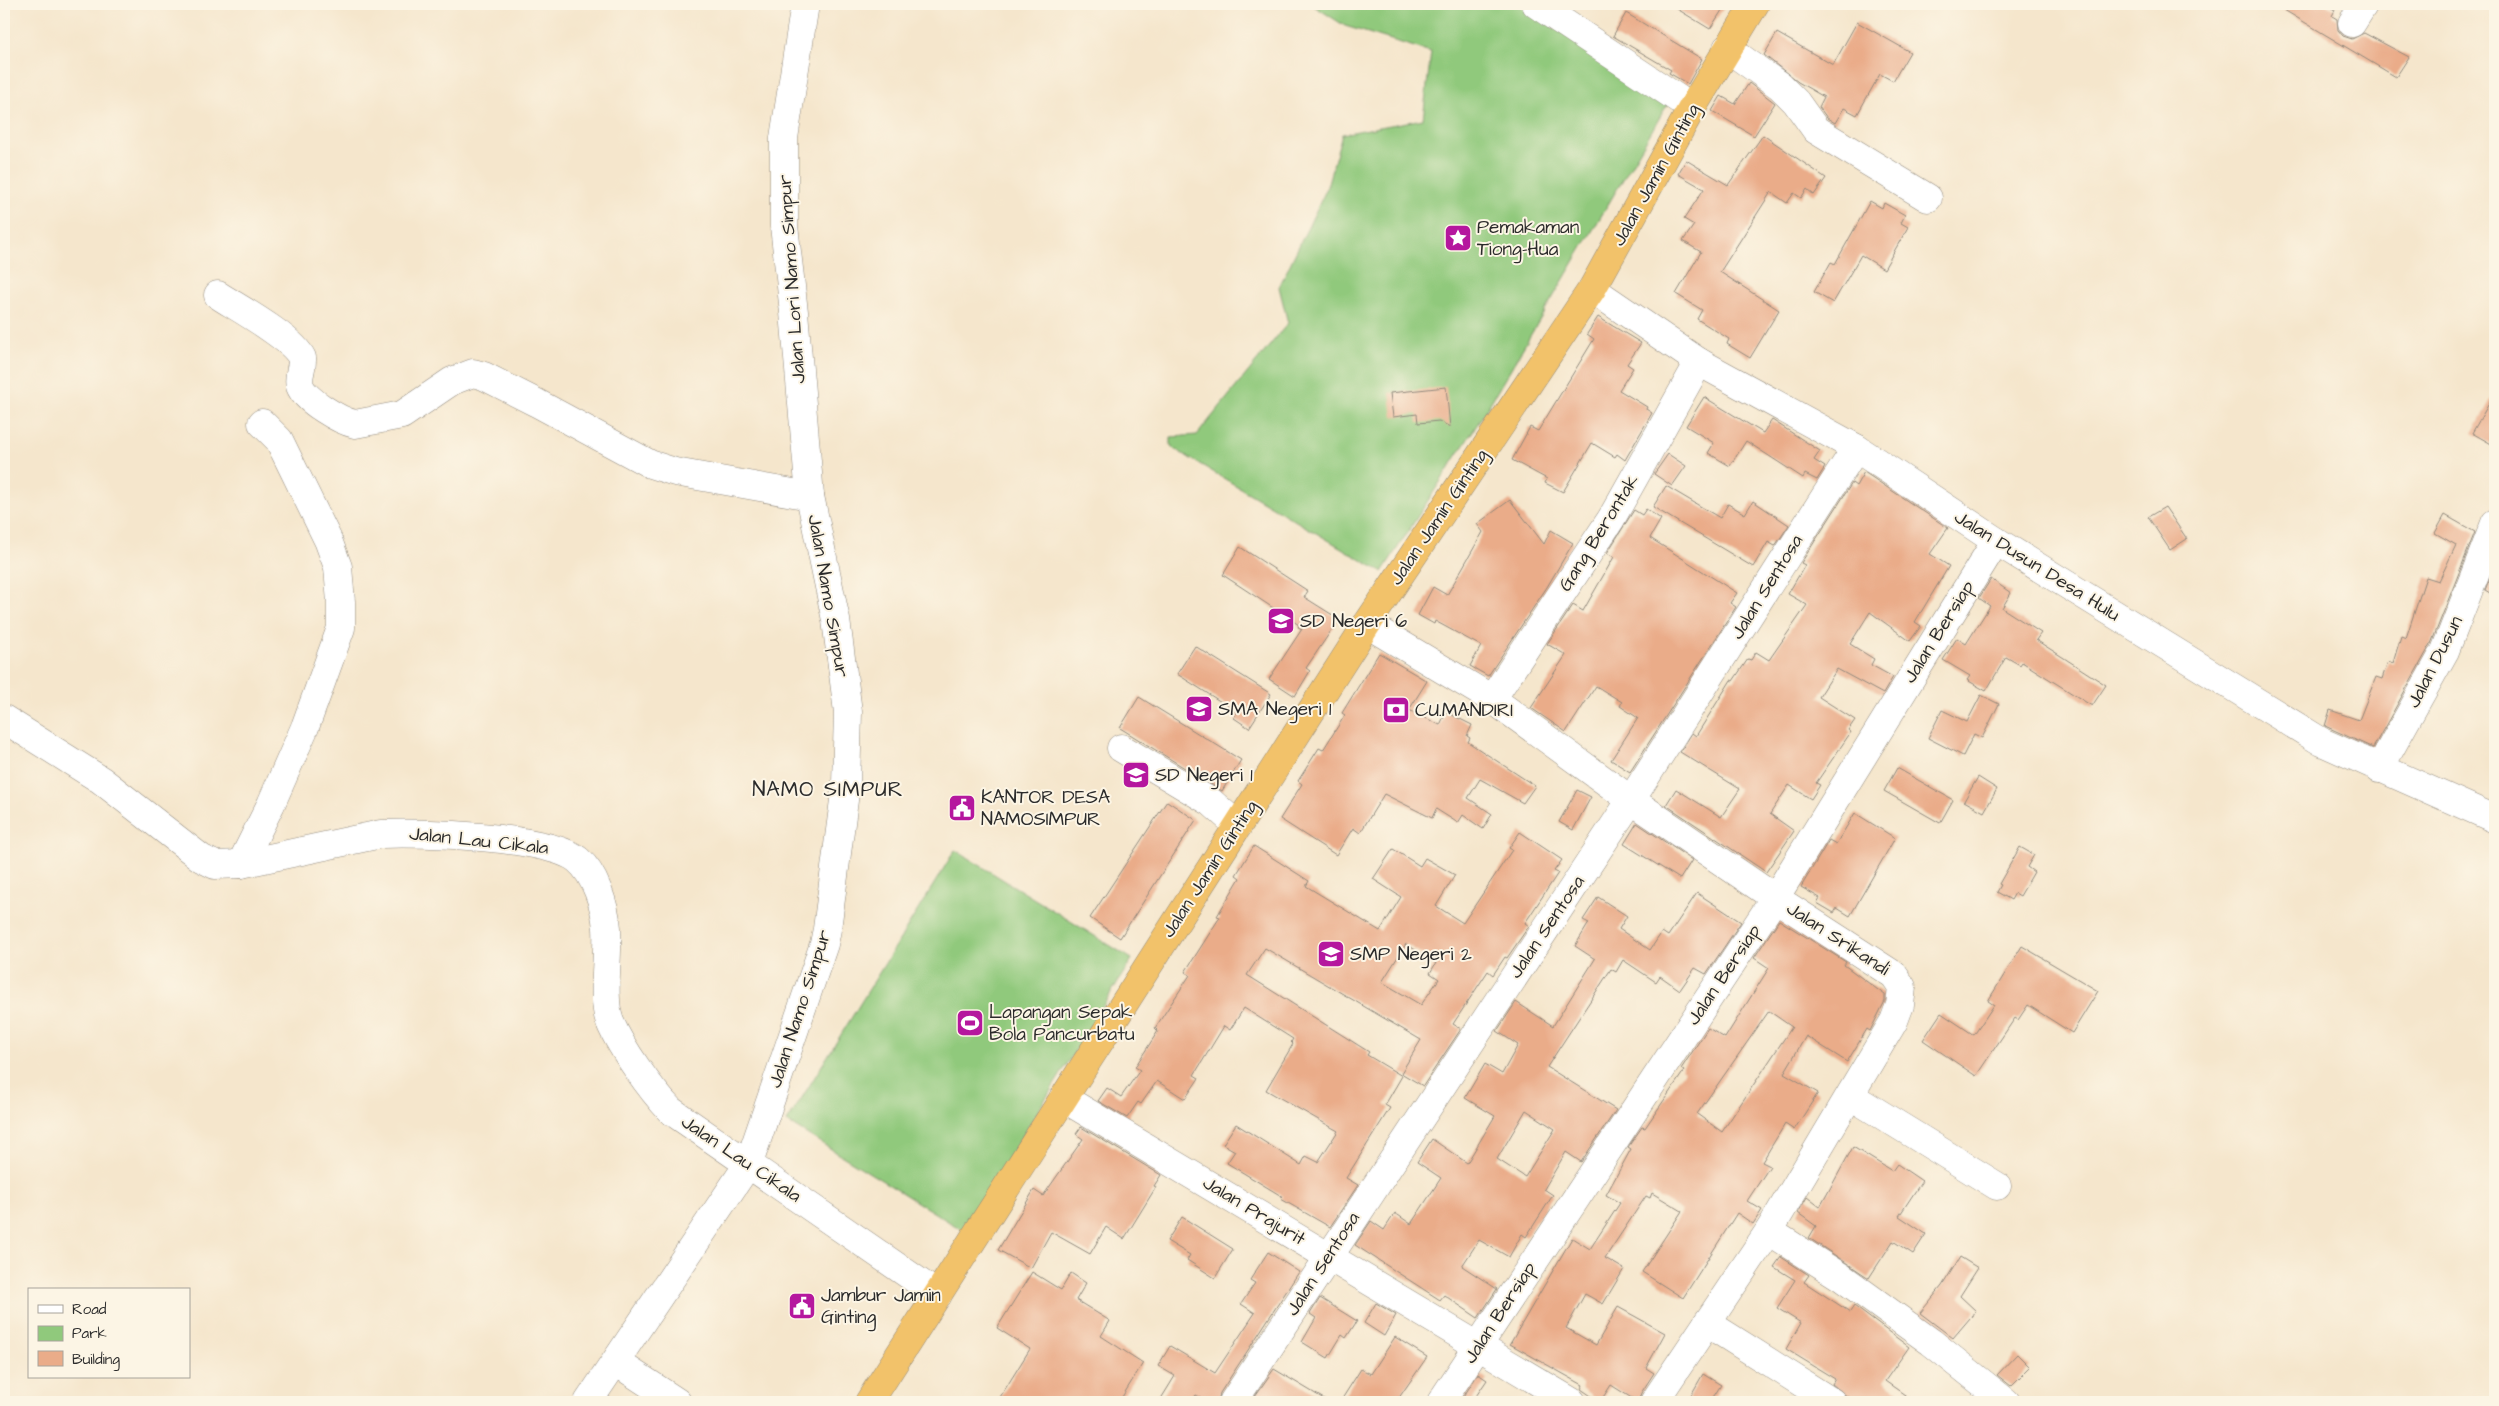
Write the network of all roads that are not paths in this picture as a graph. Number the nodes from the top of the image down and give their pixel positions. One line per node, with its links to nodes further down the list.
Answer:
1 (805, 4): 12 (street, Jalan Lori Namo Simpur)
2 (1536, 4): 5 (street)
3 (1755, 4): 4 (highway, Jalan Jamin Ginting)
4 (1727, 48): 5 (highway, Jalan Jamin Ginting); 6 (street)
5 (1692, 108): 7 (highway, Jalan Jamin Ginting)
6 (1928, 198)
7 (1592, 289): 9 (street, Jalan Dusun Desa Hulu); 15 (highway, Jalan Jamin Ginting)
8 (218, 296): 12 (street)
9 (1699, 362): 11 (street, Jalan Dusun Desa Hulu); 16 (street, Gang Berontak)
10 (262, 423): 23 (street)
11 (1856, 448): 14 (street, Jalan Dusun Desa Hulu); 20 (street, Jalan Sentosa)
12 (810, 496): 27 (street, Jalan Namo Simpur)
13 (2495, 523): 19 (street, Jalan Dusun)
14 (1996, 541): 19 (street, Jalan Dusun Desa Hulu); 24 (street, Jalan Bersiap)
15 (1367, 624): 16 (street, Jalan Srikandi); 22 (highway, Jalan Jamin Ginting)
16 (1492, 699): 20 (street, Jalan Srikandi)
17 (4, 719): 23 (street, Jalan Lau Cikala)
18 (1122, 748): 22 (street)
19 (2379, 769): 21 (street, Jalan Dusun Desa Hulu)
20 (1632, 800): 24 (street, Jalan Srikandi); 30 (street, Jalan Sentosa)
21 (2495, 819)
22 (1238, 826): 26 (highway, Jalan Jamin Ginting)
23 (241, 864): 27 (street, Jalan Lau Cikala)
24 (1775, 898): 25 (street, Jalan Srikandi); 33 (street, Jalan Bersiap)
25 (1851, 1096): 28 (street); 29 (street, Jalan Srikandi)
26 (1063, 1098): 30 (street, Jalan Prajurit); 31 (highway, Jalan Jamin Ginting)
27 (749, 1162): 31 (street, Jalan Lau Cikala); 34 (street, Jalan Namo Simpur)
28 (1997, 1186)
29 (1769, 1231): 32 (street, Jalan Srikandi); 43 (street)
30 (1329, 1256): 33 (street, Jalan Prajurit); 38 (street, Jalan Sentosa)
31 (938, 1295): 37 (highway, Jalan Jamin Ginting)
32 (1707, 1323): 41 (street, Jalan Srikandi); 42 (street)
33 (1477, 1347): 39 (street, Jalan Bersiap); 40 (street, Jalan Prajurit)
34 (616, 1362): 35 (street, Jalan Namo Simpur); 36 (street)
35 (588, 1402)
36 (677, 1402)
37 (869, 1402)
38 (1233, 1402)
39 (1442, 1402)
40 (1572, 1402)
41 (1654, 1402)
42 (1832, 1402)
43 (2006, 1402)

